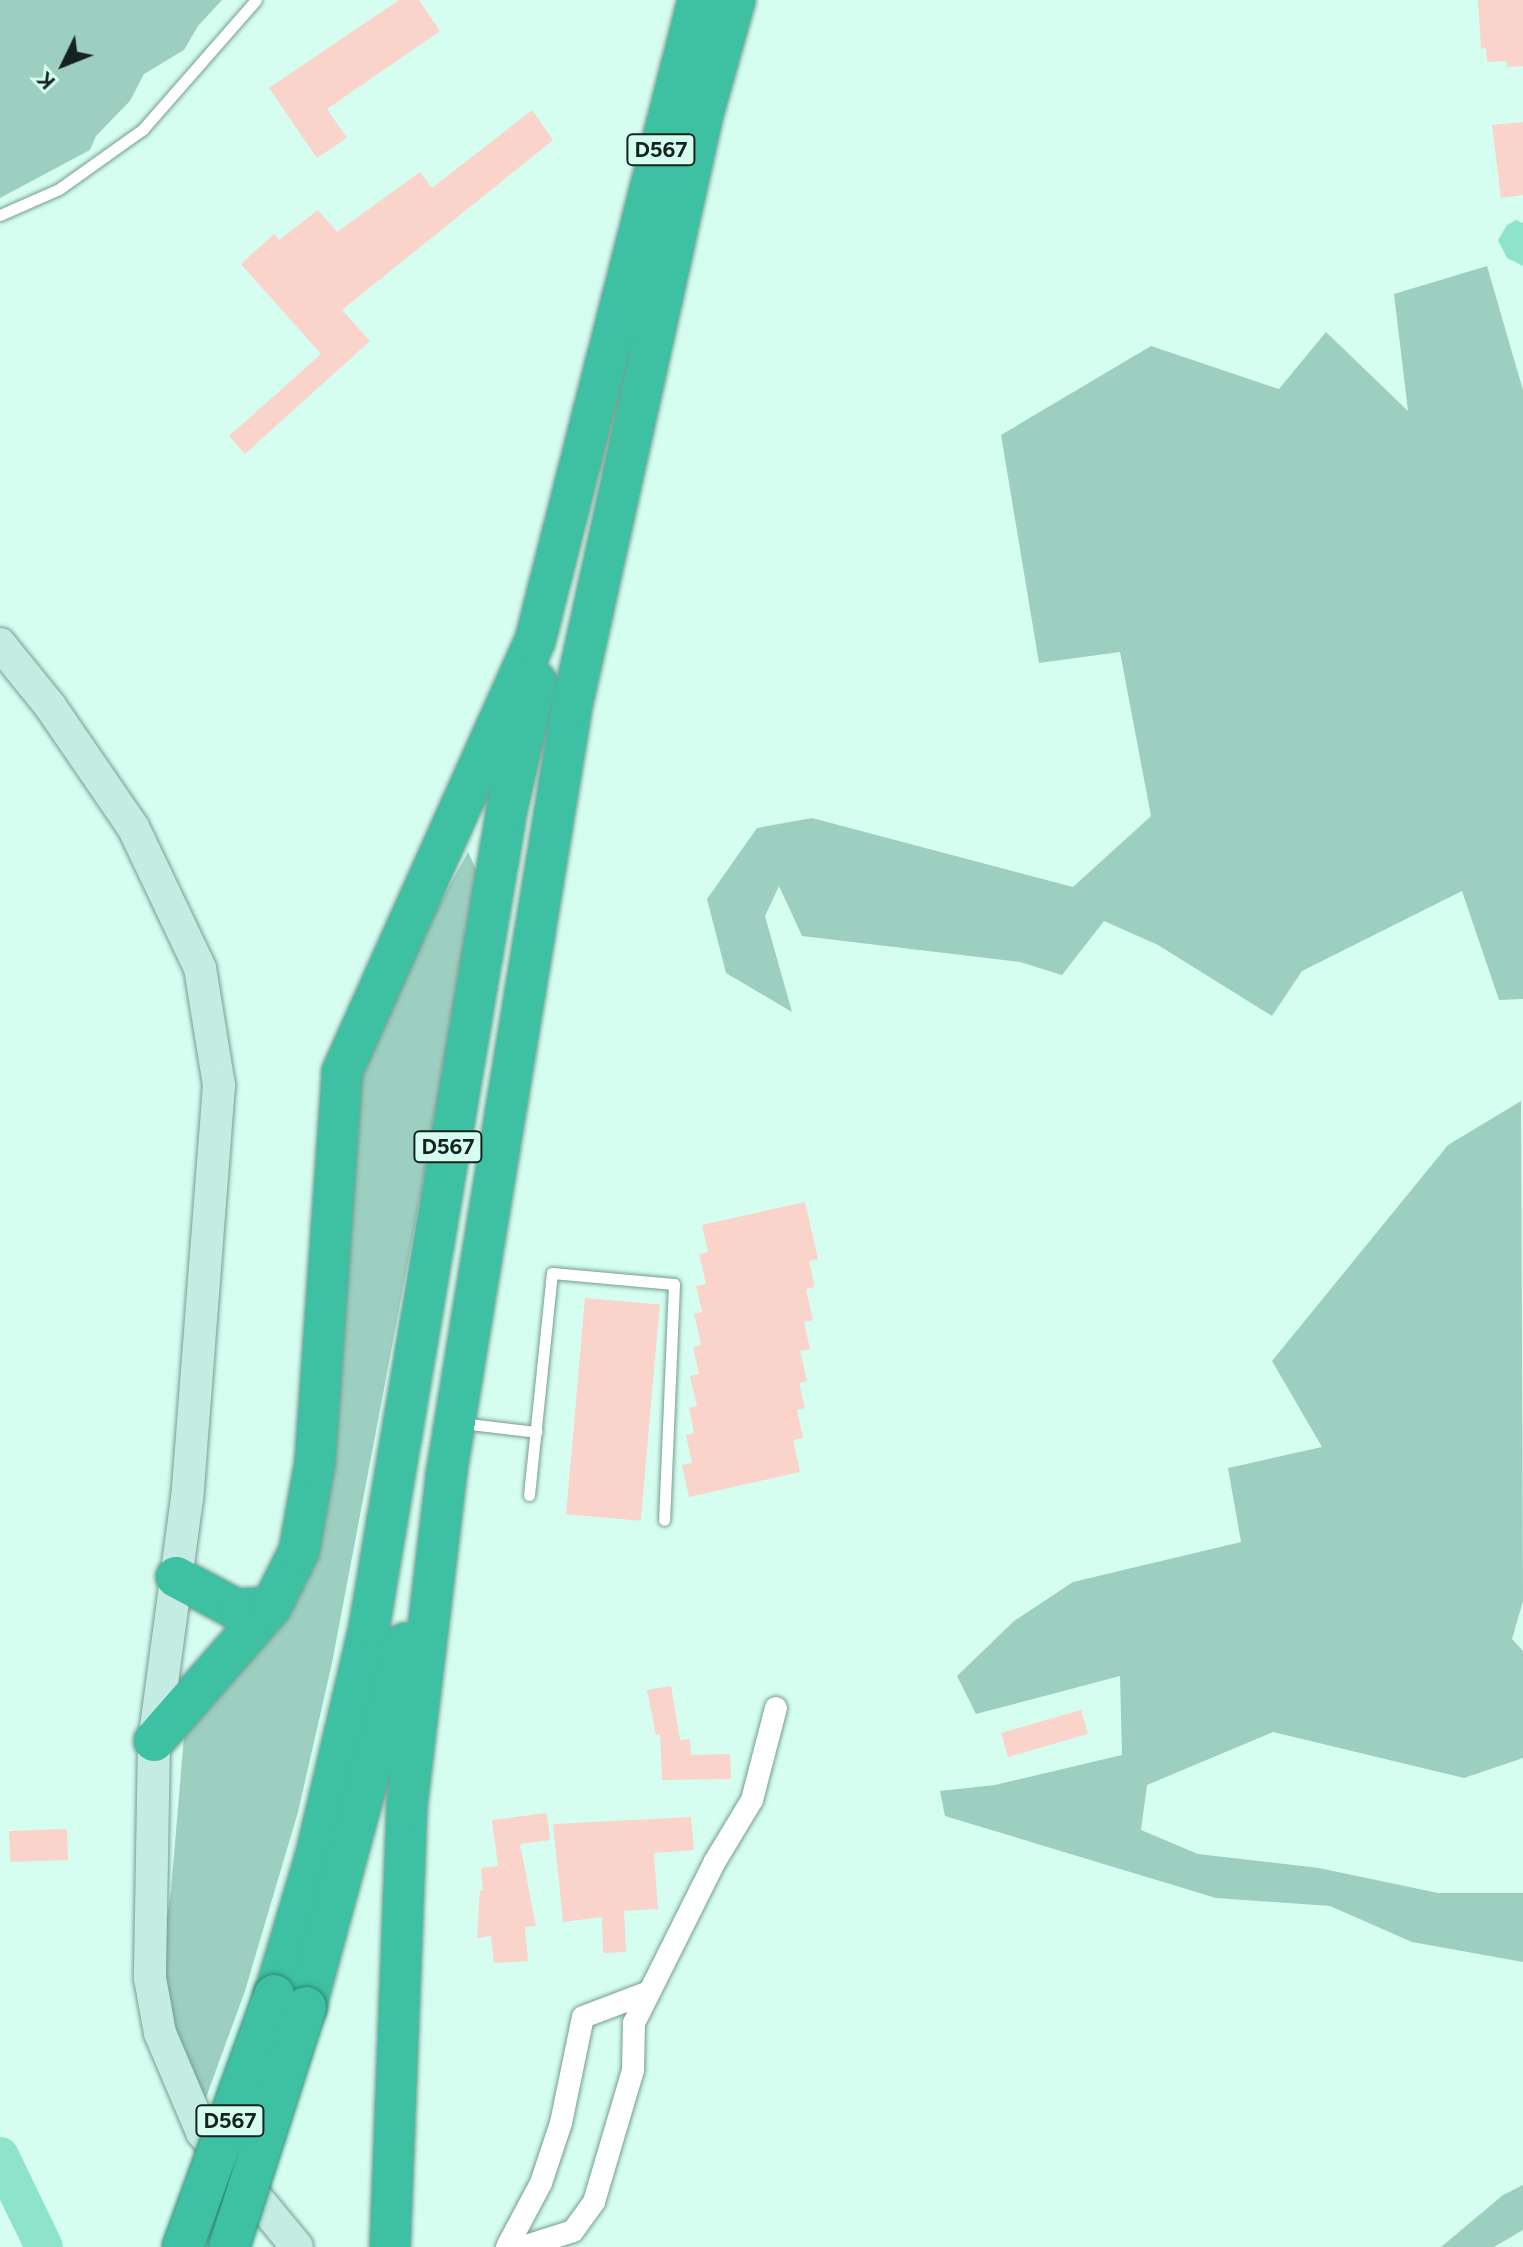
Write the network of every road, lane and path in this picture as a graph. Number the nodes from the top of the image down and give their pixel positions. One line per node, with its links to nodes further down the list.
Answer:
1 (256, 0): 4 (lane)
2 (698, 0): 5 (highway, D567)
3 (735, 0): 7 (highway, D567)
4 (0, 215)
5 (623, 299): 13 (highway); 17 (highway, D567)
6 (0, 644): 12 (street)
7 (455, 1422): 8 (lane); 9 (highway, D567)
8 (536, 1432): 10 (lane); 11 (lane)
9 (446, 1476): 17 (highway, D567); 21 (highway)
10 (529, 1495)
11 (664, 1520)
12 (176, 1577): 13 (highway); 15 (street)
13 (271, 1607): 15 (highway)
14 (776, 1708): 16 (street)
15 (154, 1741): 20 (street)
16 (649, 1992): 22 (street); 23 (street)
17 (290, 2001): 18 (highway, D567, bridge); 19 (highway, D567, bridge)
18 (183, 2247)
19 (229, 2247)
20 (297, 2247)
21 (390, 2247)
22 (507, 2247)
23 (523, 2247)

